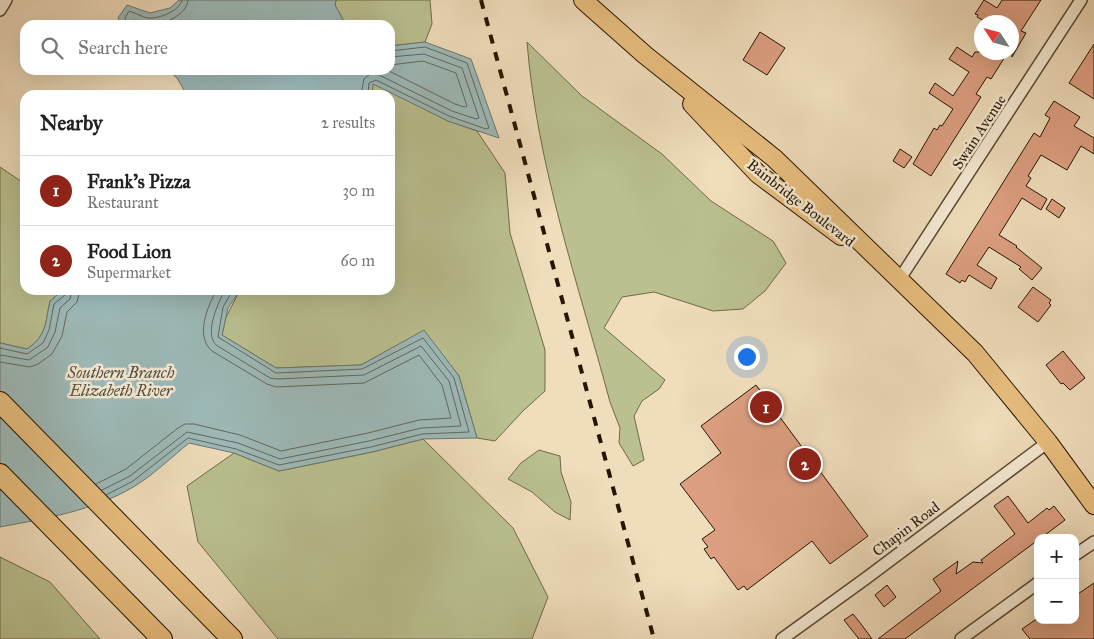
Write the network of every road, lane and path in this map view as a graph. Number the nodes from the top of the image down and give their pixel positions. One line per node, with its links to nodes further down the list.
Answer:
1 (6, 0): 4 (street)
2 (583, 0): 5 (main road, Bainbridge Boulevard)
3 (1082, 0): 5 (street, Swain Avenue)
4 (0, 10)
5 (899, 280): 7 (main road, Bainbridge Boulevard)
6 (0, 402): 14 (highway)
7 (1048, 442): 9 (main road, Bainbridge Boulevard); 15 (street, Chapin Road)
8 (0, 474): 13 (highway)
9 (1094, 506)
10 (1094, 542): 11 (street)
11 (1079, 552)
12 (1034, 586): 16 (street)
13 (162, 639)
14 (232, 639)
15 (782, 639)
16 (961, 639)

